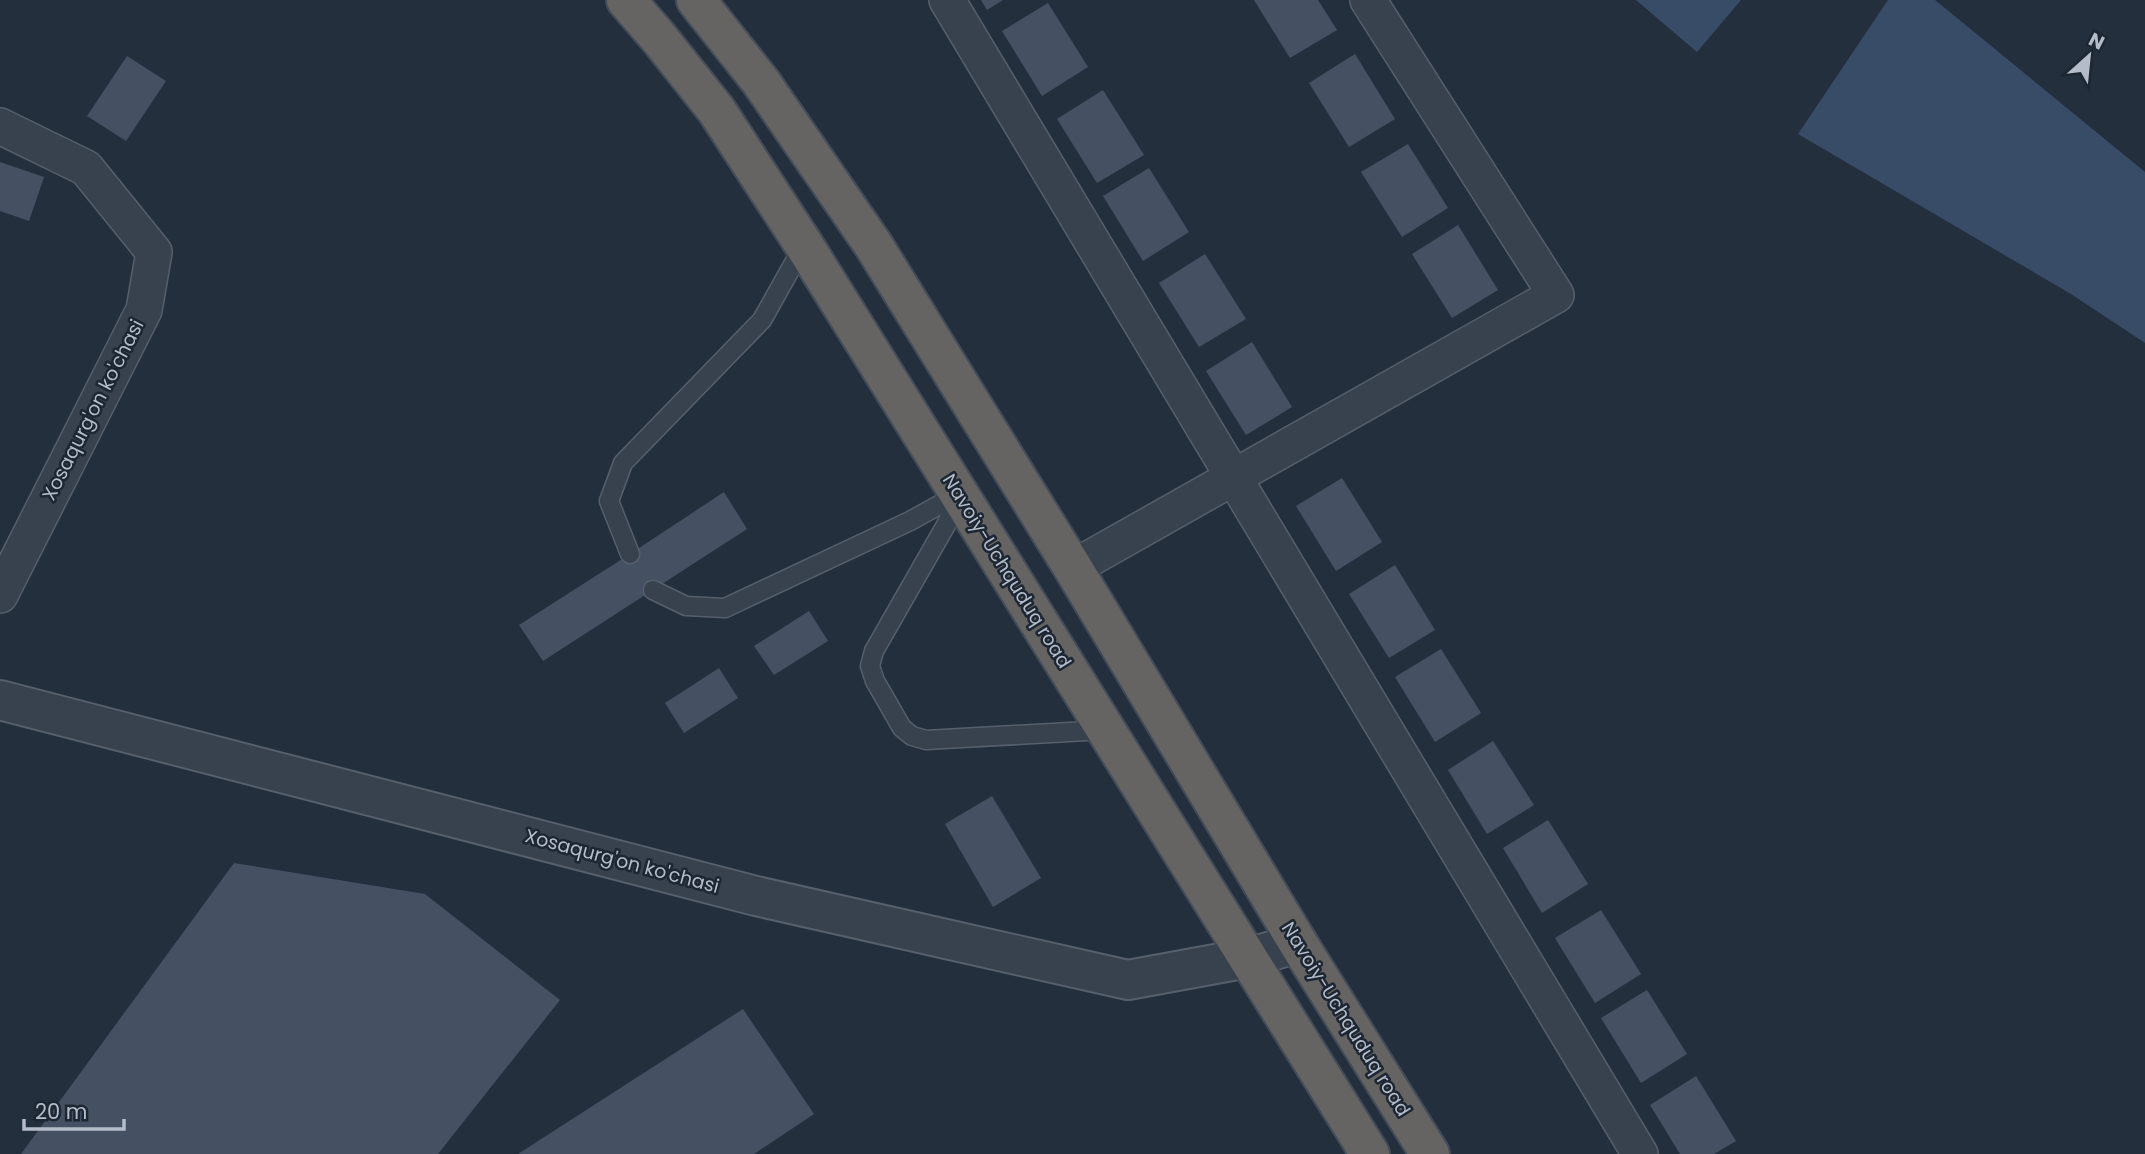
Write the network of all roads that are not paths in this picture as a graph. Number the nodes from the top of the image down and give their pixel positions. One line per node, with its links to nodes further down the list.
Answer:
1 (626, 0): 6 (highway, Navoiy-Uchquduq road)
2 (696, 0): 10 (highway, Navoiy-Uchquduq road)
3 (947, 0): 7 (street)
4 (1368, 0): 7 (street)
5 (0, 127): 12 (street, Xosaqurg'on ko'chasi)
6 (804, 245): 8 (highway, Navoiy-Uchquduq road); 9 (lane)
7 (1234, 479): 10 (street); 19 (street)
8 (959, 494): 11 (lane); 14 (highway, Navoiy-Uchquduq road); 14 (lane)
9 (630, 554)
10 (1073, 568): 15 (highway, Navoiy-Uchquduq road)
11 (653, 590)
12 (0, 595)
13 (0, 700): 16 (street, Xosaqurg'on ko'chasi)
14 (1105, 730): 16 (highway, Navoiy-Uchquduq road)
15 (1298, 943): 16 (street, Xosaqurg'on ko'chasi); 18 (highway, Navoiy-Uchquduq road)
16 (1248, 958): 17 (highway, Navoiy-Uchquduq road)
17 (1370, 1154)
18 (1430, 1154)
19 (1640, 1154)

